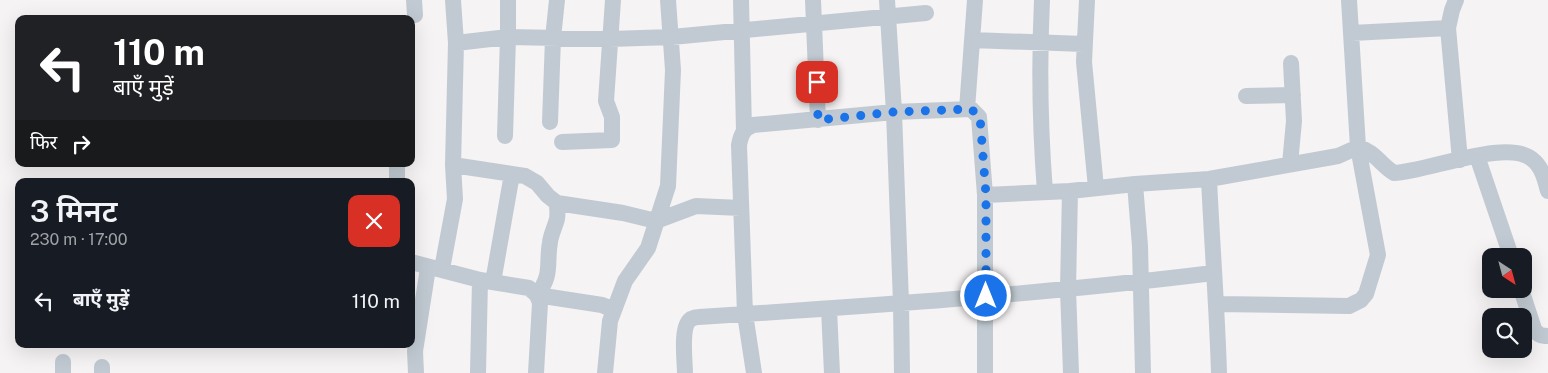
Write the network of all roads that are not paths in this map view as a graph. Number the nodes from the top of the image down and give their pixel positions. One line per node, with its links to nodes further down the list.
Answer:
1 (453, 0): 25 (street)
2 (508, 0): 21 (street)
3 (557, 0): 22 (street)
4 (612, 0): 23 (street)
5 (668, 0): 20 (street)
6 (741, 0): 18 (street)
7 (813, 0): 16 (street)
8 (887, 0): 15 (street)
9 (975, 0): 24 (street)
10 (1042, 0): 26 (street)
11 (1087, 0): 27 (street)
12 (1350, 0): 19 (street)
13 (1456, 0): 17 (street)
14 (926, 14): 15 (street)
15 (888, 17): 16 (street); 32 (street)
16 (815, 25): 18 (street); 33 (street)
17 (1448, 28): 19 (street); 40 (street)
18 (741, 31): 20 (street); 35 (street)
19 (1352, 33): 38 (street)
20 (672, 37): 23 (street); 53 (street)
21 (508, 38): 22 (street); 25 (street); 36 (street)
22 (553, 38): 23 (street); 34 (street)
23 (610, 39): 37 (street)
24 (972, 40): 26 (street); 31 (street)
25 (456, 43): 42 (street)
26 (1040, 43): 27 (street); 49 (street)
27 (1084, 44): 46 (street)
28 (1291, 63): 29 (street)
29 (1293, 95): 30 (street); 41 (street)
30 (1246, 96)
31 (967, 109): 32 (street); 50 (street)
32 (894, 112): 33 (street); 64 (street)
33 (818, 120): 35 (street)
34 (550, 122)
35 (744, 130): 52 (street)
36 (505, 136)
37 (562, 142)
38 (1358, 147): 40 (street); 41 (street); 65 (street)
39 (1477, 156): 40 (street); 48 (street); 54 (street)
40 (1460, 160)
41 (1290, 164): 44 (street)
42 (453, 165): 43 (street); 56 (street)
43 (512, 174): 51 (street); 58 (street)
44 (1209, 179): 45 (street); 57 (street)
45 (1135, 184): 46 (street); 59 (street)
46 (1096, 188): 47 (street)
47 (1070, 191): 49 (street); 60 (street)
48 (1548, 191)
49 (1045, 192): 50 (street)
50 (986, 195): 62 (street)
51 (557, 202): 53 (street); 61 (street)
52 (741, 208): 53 (street); 68 (street)
53 (656, 222): 67 (street)
54 (1508, 248)
55 (415, 263): 56 (street)
56 (435, 268): 58 (street); 70 (street)
57 (1214, 273): 59 (street); 65 (street)
58 (487, 281): 61 (street); 71 (street)
59 (1141, 282): 60 (street); 80 (street)
60 (1068, 289): 62 (street); 79 (street)
61 (537, 295): 67 (street); 72 (street)
62 (986, 296): 64 (street); 78 (street)
63 (1524, 298): 69 (street)
64 (901, 303): 66 (street); 77 (street)
65 (1217, 304): 81 (street)
66 (829, 309): 68 (street); 76 (street)
67 (614, 310): 73 (street)
68 (745, 314): 74 (street); 75 (street)
69 (1548, 336)
70 (416, 373)
71 (478, 373)
72 (536, 373)
73 (605, 373)
74 (685, 373)
75 (754, 373)
76 (832, 373)
77 (902, 373)
78 (985, 373)
79 (1071, 373)
80 (1143, 373)
81 (1219, 373)

